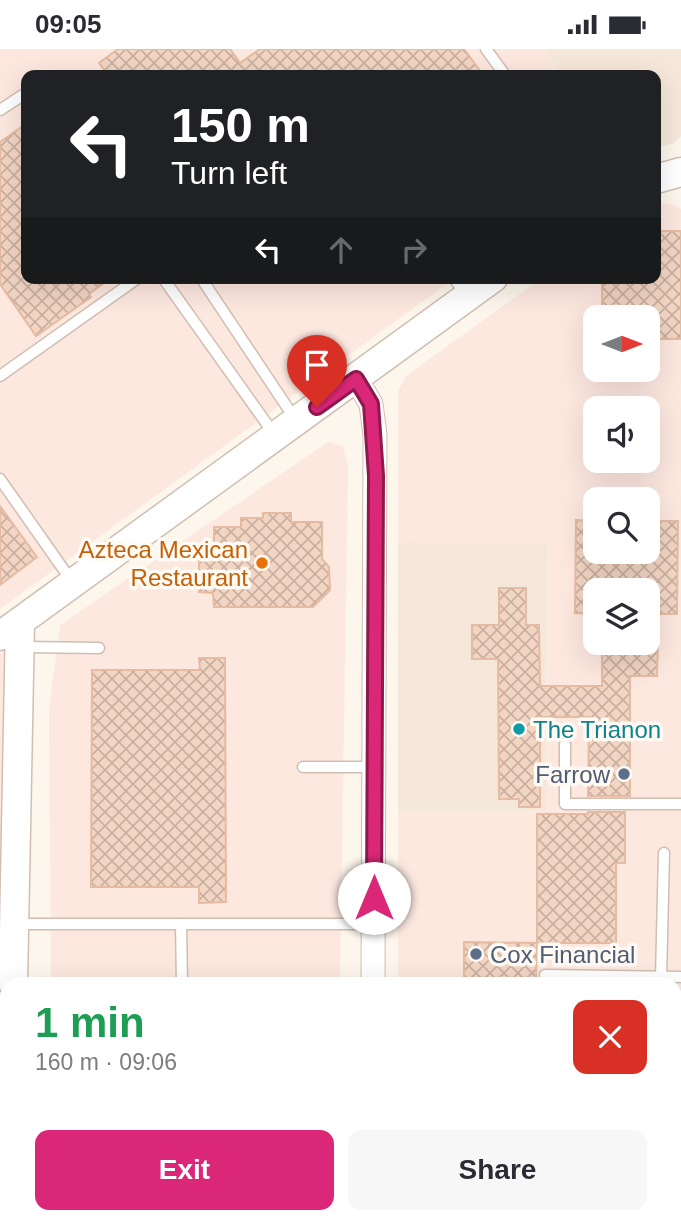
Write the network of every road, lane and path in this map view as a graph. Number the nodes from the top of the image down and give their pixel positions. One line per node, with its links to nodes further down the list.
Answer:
1 (486, 49): 2 (lane)
2 (501, 70)
3 (21, 96): 4 (lane)
4 (0, 110)
5 (681, 172): 6 (street)
6 (661, 178)
7 (130, 284): 11 (lane)
8 (168, 284): 13 (lane)
9 (204, 284): 13 (lane)
10 (461, 288): 12 (street)
11 (0, 376)
12 (356, 379): 13 (street); 20 (street)
13 (286, 429): 15 (street)
14 (0, 479): 15 (lane)
15 (74, 583): 16 (street)
16 (13, 635): 17 (lane); 23 (street)
17 (99, 647)
18 (565, 744): 21 (lane)
19 (303, 767): 20 (lane)
20 (374, 767): 25 (street)
21 (681, 804)
22 (664, 853): 30 (lane)
23 (14, 924): 24 (lane); 27 (street)
24 (181, 924): 25 (lane); 28 (lane)
25 (374, 924): 29 (street)
26 (545, 975): 30 (lane)
27 (9, 977)
28 (182, 977)
29 (373, 977)
30 (661, 977): 31 (lane)
31 (681, 977)

